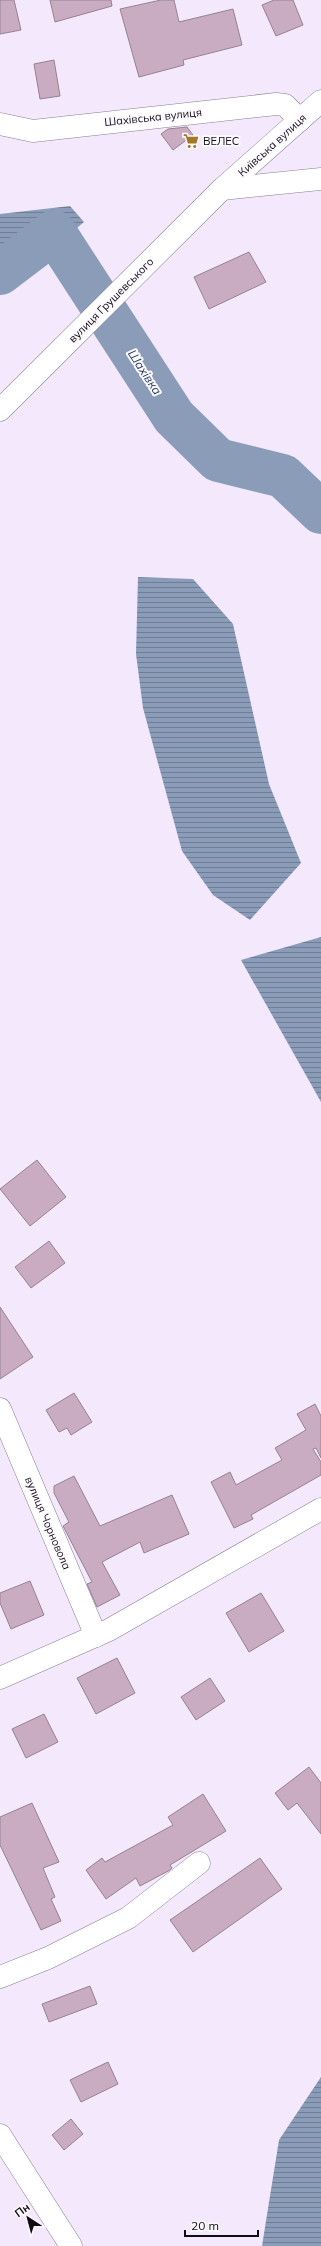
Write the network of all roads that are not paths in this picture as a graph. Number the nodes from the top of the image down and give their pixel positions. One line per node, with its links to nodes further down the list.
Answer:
1 (321, 101): 2 (street, Київська вулиця)
2 (300, 120): 3 (street, Шахівська вулиця); 5 (street, Київська вулиця)
3 (0, 124)
4 (321, 179): 5 (street)
5 (222, 189): 6 (street, вулиця Грушевського)
6 (0, 410)
7 (0, 1409): 9 (street, вулиця Чорновола)
8 (321, 1509): 9 (street)
9 (96, 1636): 10 (street)
10 (0, 1678)
11 (199, 1863): 12 (street)
12 (0, 1977)
13 (0, 2135): 15 (street)
14 (0, 2161): 15 (street)
15 (35, 2187): 16 (street)
16 (71, 2246)

